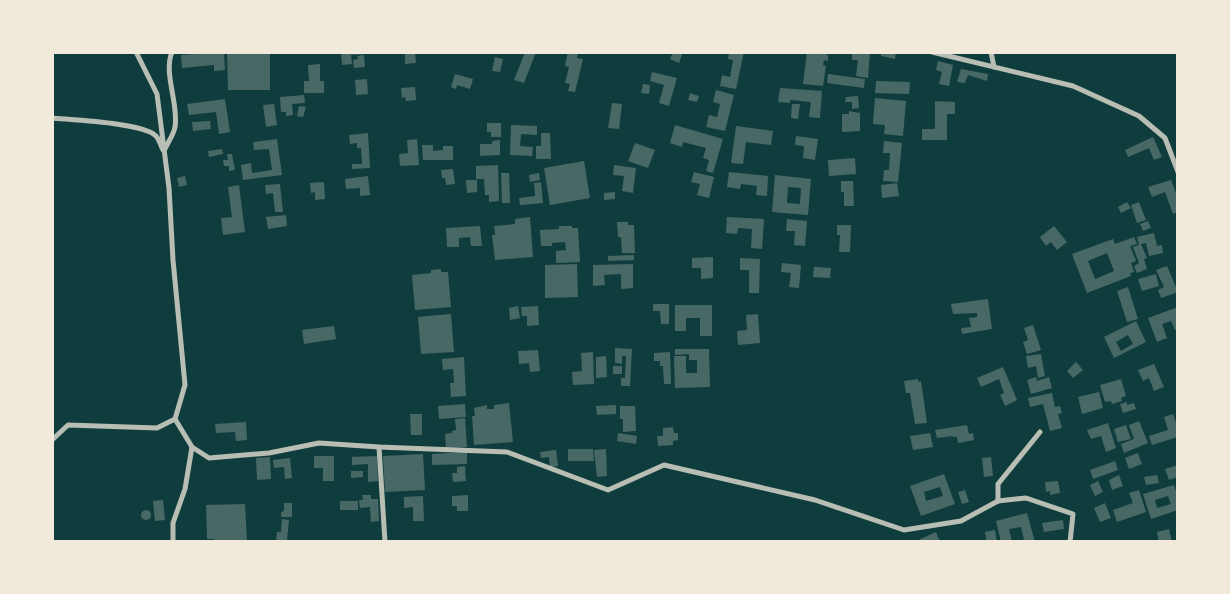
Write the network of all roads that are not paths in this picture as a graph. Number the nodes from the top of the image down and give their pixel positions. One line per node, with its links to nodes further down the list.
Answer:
1 (136, 52): 7 (street)
2 (172, 52): 7 (street)
3 (932, 52): 5 (street)
4 (991, 52): 5 (street)
5 (994, 68): 8 (street)
6 (52, 118): 7 (street)
7 (165, 153): 9 (street)
8 (1178, 172)
9 (174, 419): 11 (street); 12 (street)
10 (1040, 432): 14 (street)
11 (52, 440)
12 (192, 447): 13 (street); 15 (street)
13 (379, 447): 14 (street); 16 (street)
14 (998, 501): 17 (street)
15 (173, 542)
16 (385, 542)
17 (1070, 542)

